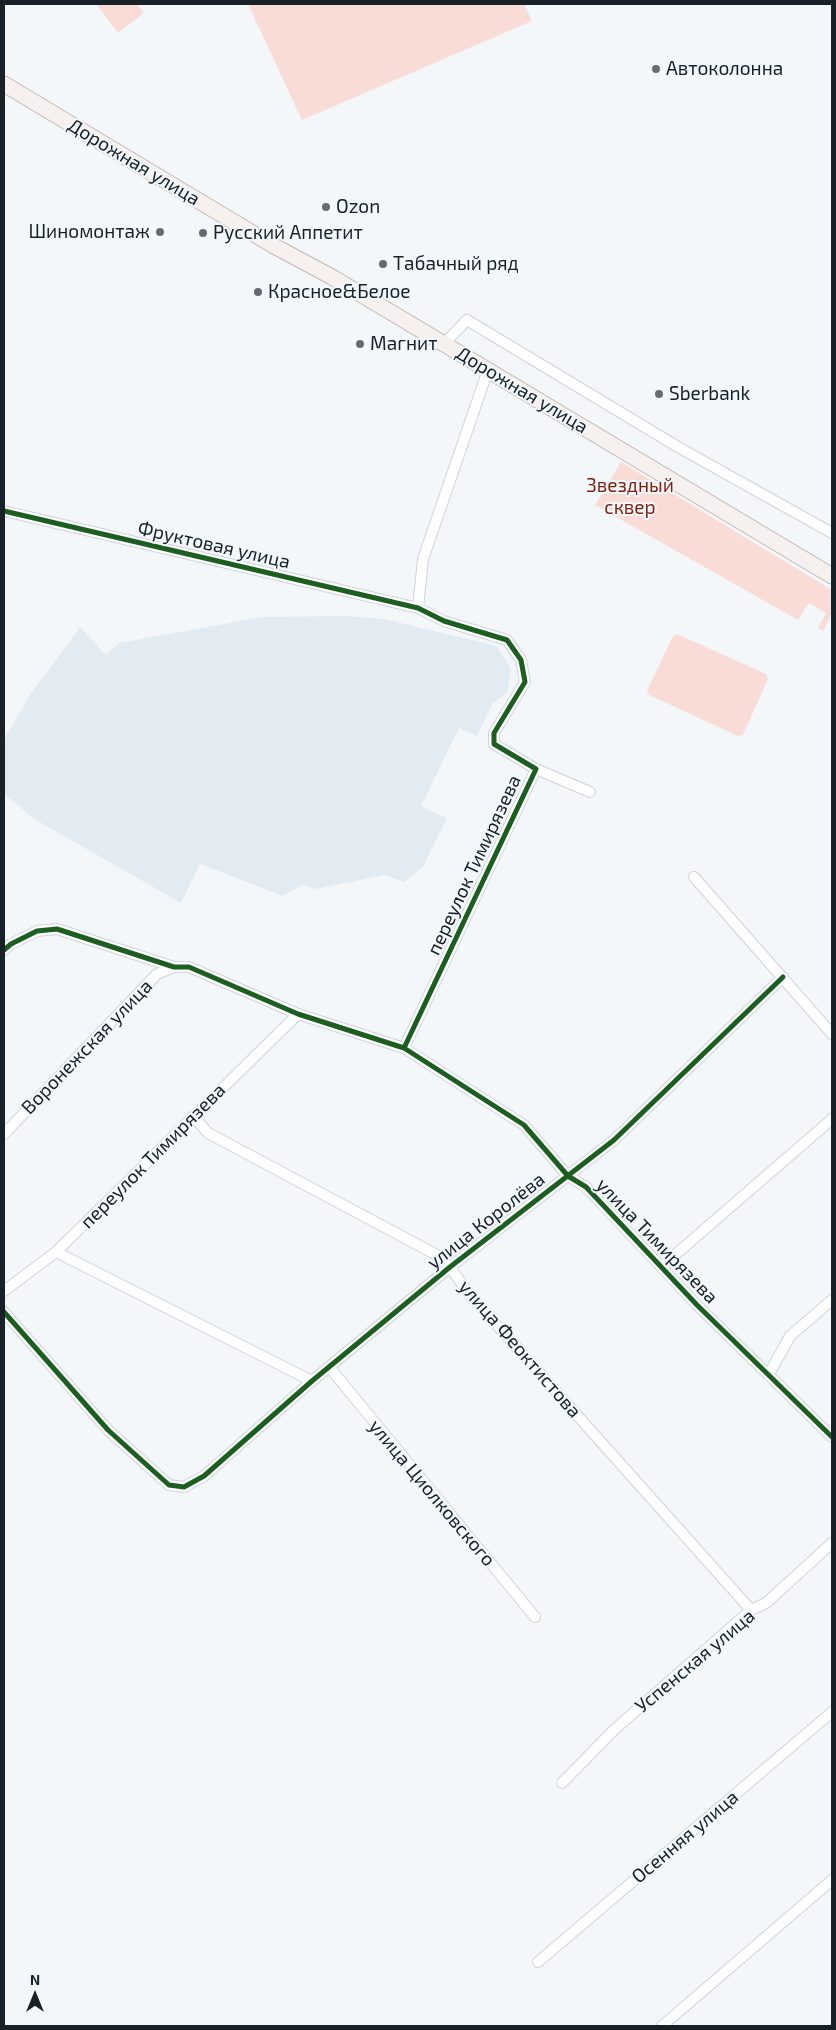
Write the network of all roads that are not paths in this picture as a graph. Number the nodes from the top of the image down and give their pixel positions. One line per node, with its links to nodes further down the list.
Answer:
1 (4, 84): 2 (main road, Дорожная улица)
2 (444, 344): 3 (main road, Дорожная улица); 5 (street)
3 (488, 370): 6 (main road, Дорожная улица); 7 (street)
4 (4, 511): 7 (street, Фруктовая улица)
5 (832, 533)
6 (832, 576)
7 (418, 608): 8 (street, переулок Тимирязева)
8 (536, 769): 9 (street); 16 (street, переулок Тимирязева)
9 (590, 792)
10 (694, 878): 13 (street)
11 (4, 950): 12 (street, улица Тимирязева)
12 (174, 967): 14 (street, улица Тимирязева); 19 (street, Воронежская улица)
13 (783, 977): 15 (street); 20 (street, улица Королёва)
14 (298, 1014): 16 (street, улица Тимирязева); 17 (street, переулок Тимирязева)
15 (832, 1034)
16 (404, 1048): 20 (street, улица Тимирязева)
17 (193, 1116): 21 (street, переулок Тимирязева); 22 (street, улица Феоктистова)
18 (832, 1119): 23 (street)
19 (4, 1134)
20 (568, 1176): 22 (street, улица Королёва); 23 (street, улица Тимирязева)
21 (56, 1252): 24 (street, переулок Тимирязева); 29 (street)
22 (450, 1266): 27 (street, улица Королёва); 32 (street, улица Феоктистова)
23 (661, 1267): 28 (street, улица Тимирязева)
24 (4, 1291)
25 (832, 1300): 28 (street)
26 (4, 1312): 29 (street, улица Королёва)
27 (330, 1368): 29 (street, улица Королёва); 33 (street, улица Циолковского)
28 (769, 1374): 30 (street, улица Тимирязева)
29 (312, 1381)
30 (832, 1437)
31 (832, 1543): 32 (street, Успенская улица)
32 (751, 1610): 35 (street, Успенская улица)
33 (535, 1617)
34 (832, 1712): 37 (street, Осенняя улица)
35 (562, 1783)
36 (832, 1880): 38 (street)
37 (538, 1962)
38 (662, 2026)

